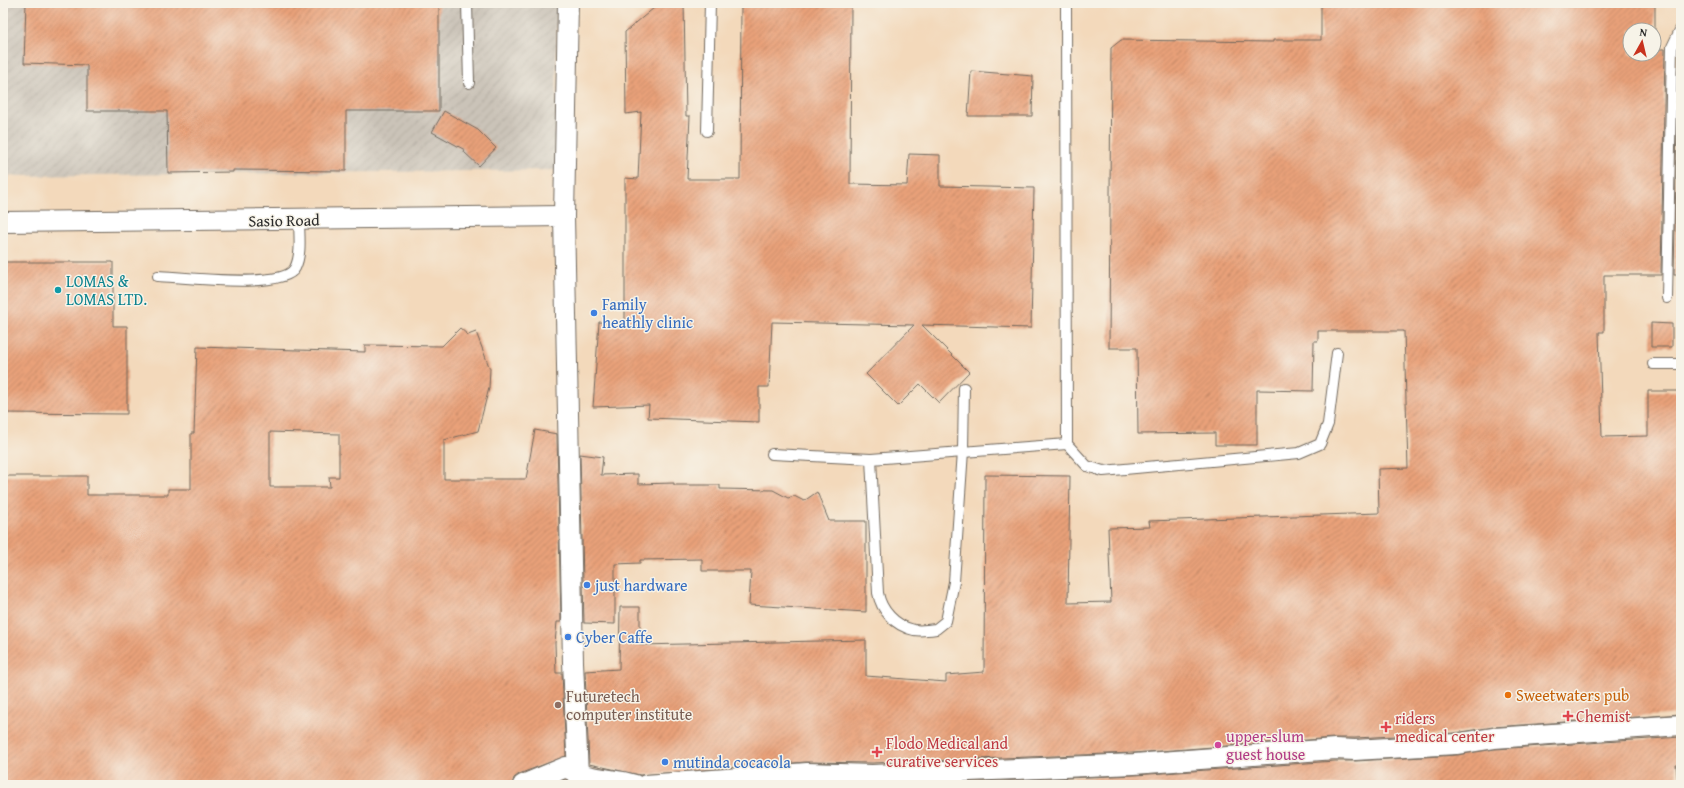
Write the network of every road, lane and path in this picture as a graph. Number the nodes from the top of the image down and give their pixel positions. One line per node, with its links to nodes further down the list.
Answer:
1 (467, 3): 6 (lane)
2 (568, 3): 8 (street)
3 (710, 3): 7 (lane)
4 (1066, 3): 17 (lane)
5 (1681, 28): 12 (lane)
6 (469, 83)
7 (707, 130)
8 (564, 216): 9 (street, Sasio Road); 22 (street)
9 (299, 220): 10 (street, Sasio Road); 11 (lane)
10 (3, 222)
11 (158, 276)
12 (1667, 298)
13 (1337, 353): 17 (lane)
14 (1653, 364): 15 (lane)
15 (1681, 364)
16 (964, 388): 18 (lane)
17 (1068, 444): 18 (lane)
18 (963, 451): 20 (lane); 20 (lane)
19 (772, 454): 20 (lane)
20 (871, 459)
21 (1681, 725): 25 (street)
22 (578, 775): 23 (street); 24 (street)
23 (627, 784)
24 (523, 785)
25 (646, 785)

